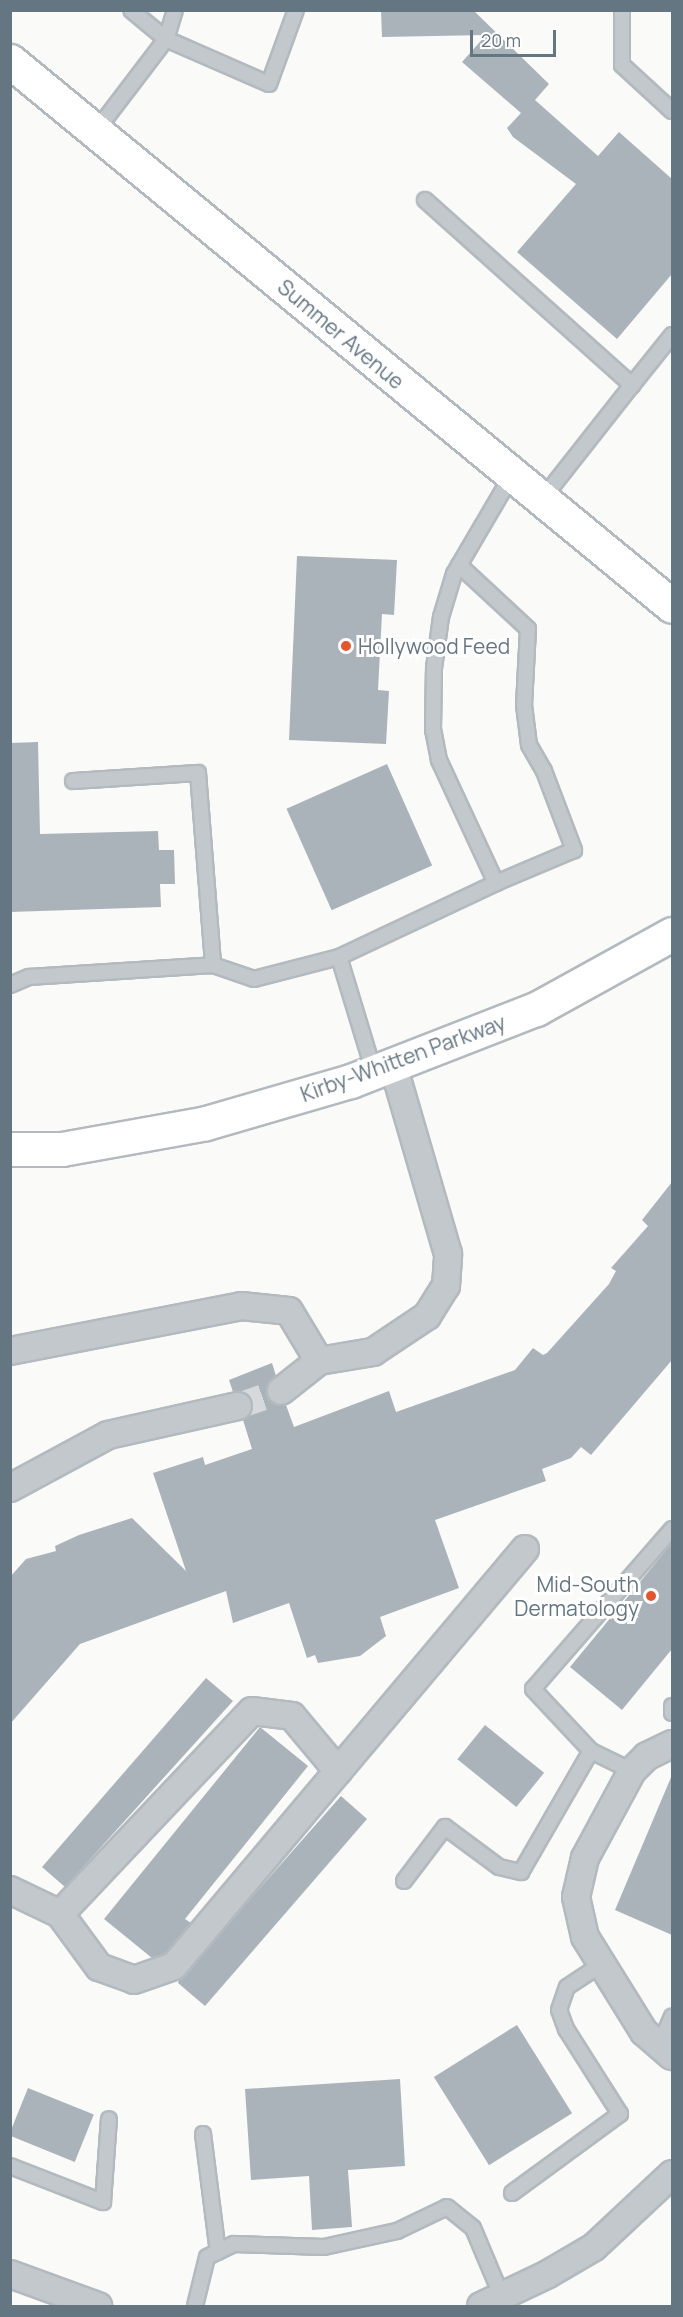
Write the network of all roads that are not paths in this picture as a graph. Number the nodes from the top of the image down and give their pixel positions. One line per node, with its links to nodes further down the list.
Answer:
1 (130, 10): 5 (lane)
2 (175, 10): 5 (lane)
3 (296, 10): 5 (lane)
4 (622, 10): 7 (lane)
5 (166, 39): 8 (lane)
6 (10, 61): 8 (main road, Summer Avenue)
7 (672, 111)
8 (96, 131): 12 (main road, Summer Avenue)
9 (425, 200): 11 (lane)
10 (672, 335): 11 (lane)
11 (632, 385): 13 (lane)
12 (512, 475): 13 (main road, Summer Avenue); 14 (lane)
13 (543, 498): 15 (main road, Summer Avenue)
14 (459, 565): 17 (lane); 17 (lane)
15 (672, 606)
16 (73, 781): 20 (lane)
17 (496, 883): 19 (lane)
18 (672, 934): 22 (main road, Kirby-Whitten Parkway)
19 (339, 957): 20 (lane); 22 (lane)
20 (213, 965): 21 (lane)
21 (10, 985)
22 (384, 1068): 23 (main road, Kirby-Whitten Parkway); 25 (street)
23 (10, 1149)
24 (10, 1351): 25 (street)
25 (319, 1361): 26 (street)
26 (281, 1391)
27 (238, 1406): 28 (street)
28 (10, 1488)
29 (672, 1529): 34 (lane)
30 (525, 1549): 35 (street)
31 (672, 1706): 32 (lane)
32 (672, 1713)
33 (672, 1744): 36 (street)
34 (591, 1751): 36 (lane); 37 (lane)
35 (338, 1771): 39 (street); 39 (street)
36 (632, 1771): 40 (street)
37 (404, 1881)
38 (10, 1890): 39 (street)
39 (60, 1914)
40 (602, 1964): 42 (street); 47 (lane)
41 (672, 2018): 42 (lane)
42 (666, 2051)
43 (109, 2119): 45 (lane)
44 (203, 2134): 48 (lane)
45 (10, 2166)
46 (672, 2174): 50 (street)
47 (512, 2193)
48 (218, 2252): 50 (lane); 52 (lane)
49 (10, 2274): 51 (street)
50 (492, 2302)
51 (98, 2307)
52 (195, 2307)

